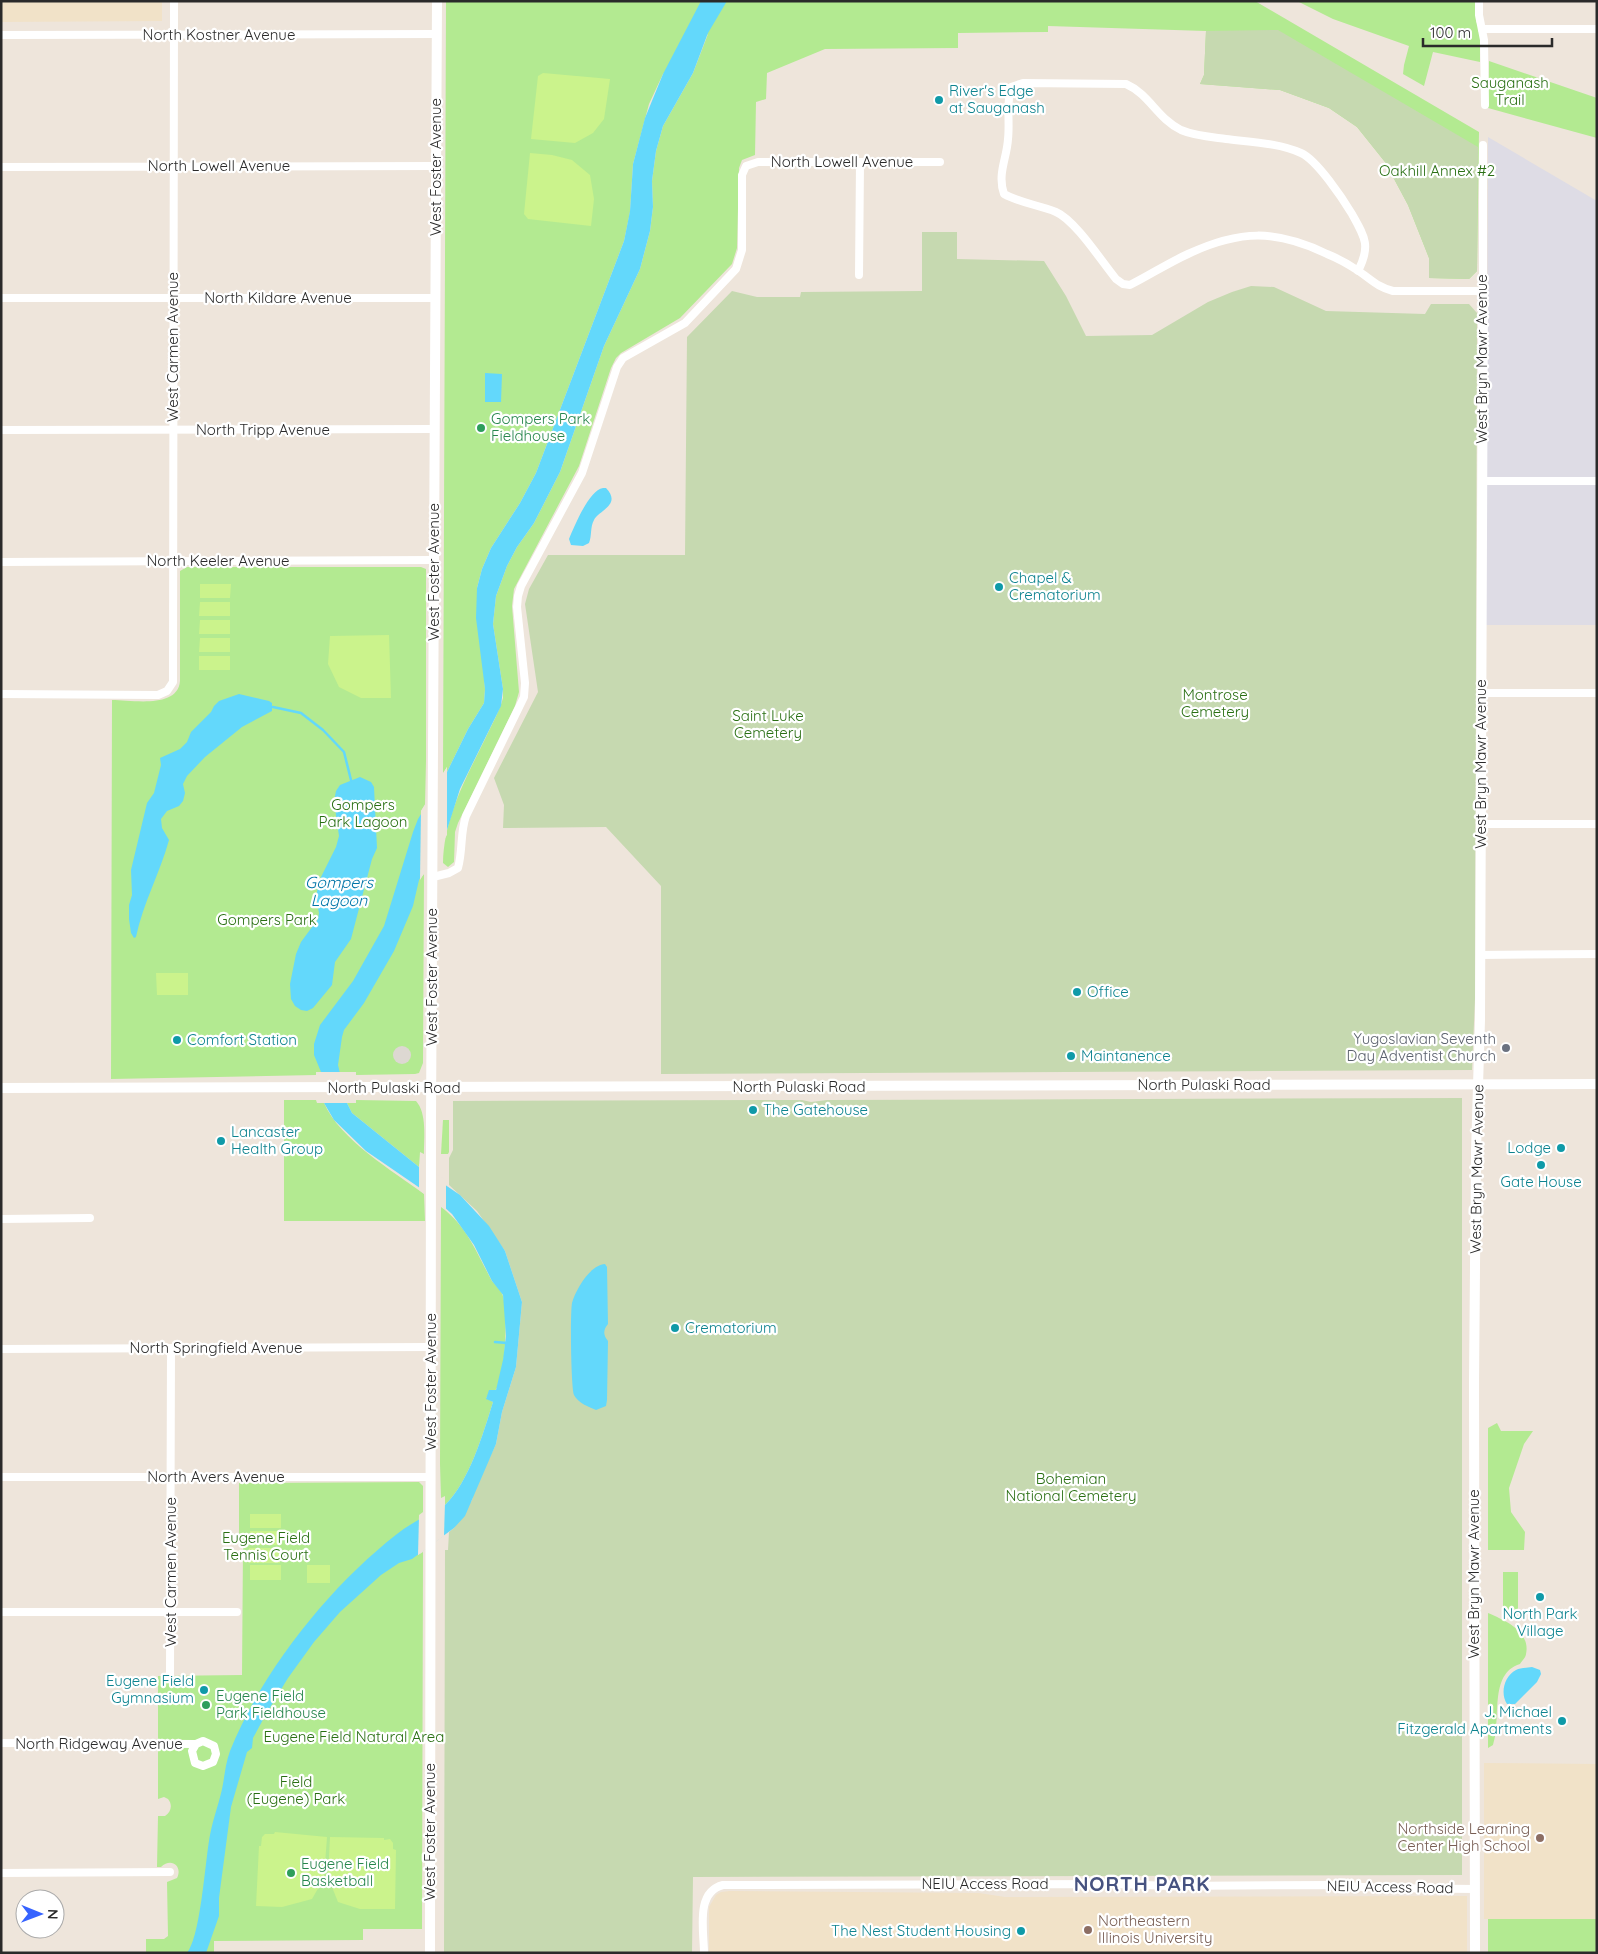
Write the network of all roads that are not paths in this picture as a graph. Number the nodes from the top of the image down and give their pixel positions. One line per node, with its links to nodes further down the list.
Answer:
1 (174, 1): 8 (street, West Carmen Avenue)
2 (437, 1): 6 (main road, West Foster Avenue)
3 (1479, 1): 4 (street)
4 (1482, 29): 5 (street); 9 (street)
5 (1597, 29)
6 (437, 34): 8 (street, North Kostner Avenue); 14 (main road, West Foster Avenue)
7 (1, 35): 8 (street, North Kostner Avenue)
8 (174, 35): 13 (street, West Carmen Avenue)
9 (1484, 105)
10 (1483, 145): 18 (street, West Bryn Mawr Avenue)
11 (940, 162): 12 (street, North Lowell Avenue)
12 (860, 163): 17 (street); 35 (street, North Lowell Avenue)
13 (174, 166): 14 (street, North Lowell Avenue); 15 (street, North Lowell Avenue); 20 (street, West Carmen Avenue)
14 (436, 166): 21 (main road, West Foster Avenue)
15 (1, 167)
16 (1358, 271): 16 (street); 18 (street)
17 (859, 275)
18 (1482, 291): 25 (main road, West Bryn Mawr Avenue)
19 (1, 298): 20 (street, North Kildare Avenue)
20 (174, 298): 21 (street, North Kildare Avenue); 24 (street, West Carmen Avenue)
21 (436, 298): 22 (main road, West Foster Avenue)
22 (435, 429): 24 (street, North Tripp Avenue); 27 (main road, West Foster Avenue)
23 (1, 430): 24 (street, North Tripp Avenue)
24 (173, 430): 28 (street, West Carmen Avenue)
25 (1482, 481): 26 (street); 30 (main road, West Bryn Mawr Avenue)
26 (1597, 481)
27 (435, 560): 28 (street, North Keeler Avenue); 35 (main road, West Foster Avenue)
28 (173, 561): 29 (street, North Keeler Avenue); 32 (street, West Carmen Avenue)
29 (1, 562)
30 (1481, 692): 31 (street); 33 (main road, West Bryn Mawr Avenue)
31 (1597, 693)
32 (1, 694)
33 (1481, 824): 34 (street); 37 (main road, West Bryn Mawr Avenue)
34 (1597, 824)
35 (433, 877): 41 (main road, West Foster Avenue)
36 (1597, 954): 37 (street)
37 (1480, 955): 38 (main road, West Bryn Mawr Avenue)
38 (1478, 1084): 39 (main road, North Pulaski Road); 41 (main road, North Pulaski Road); 58 (main road, West Bryn Mawr Avenue)
39 (1597, 1084)
40 (1, 1088): 41 (main road, North Pulaski Road)
41 (432, 1088): 44 (main road, West Foster Avenue)
42 (90, 1218): 43 (street)
43 (1, 1219)
44 (431, 1347): 45 (street, North Springfield Avenue); 49 (main road, West Foster Avenue)
45 (171, 1348): 46 (street, North Springfield Avenue); 48 (street, West Carmen Avenue)
46 (1, 1349)
47 (1, 1477): 48 (street, North Avers Avenue)
48 (171, 1477): 49 (street, North Avers Avenue); 51 (street, West Carmen Avenue)
49 (431, 1477): 59 (main road, West Foster Avenue)
50 (1, 1612): 51 (street)
51 (171, 1612): 52 (street); 53 (street, West Carmen Avenue)
52 (237, 1612)
53 (170, 1676)
54 (1, 1743): 55 (street, North Ridgeway Avenue)
55 (196, 1744)
56 (170, 1872): 57 (street)
57 (1, 1873)
58 (1475, 1888): 60 (street, NEIU Access Road); 61 (main road, West Bryn Mawr Avenue)
59 (430, 1953)
60 (704, 1953)
61 (1475, 1953)

